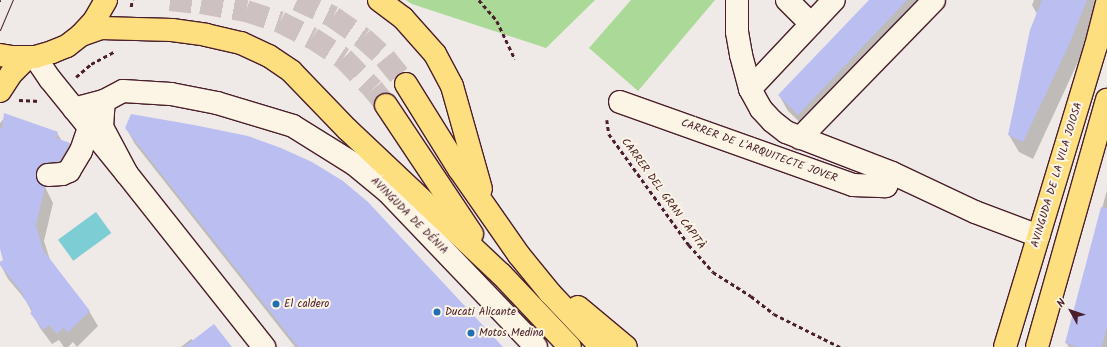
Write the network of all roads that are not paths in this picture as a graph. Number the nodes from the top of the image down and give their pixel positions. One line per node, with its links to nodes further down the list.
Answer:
1 (379, 0): 25 (main road)
2 (737, 0): 13 (street)
3 (787, 0): 8 (street)
4 (834, 0): 8 (street)
5 (934, 0): 21 (street)
6 (105, 3): 9 (main road)
7 (1107, 3): 26 (main road, AVINGUDA DE LA VILA JOIOSA)
8 (811, 24): 13 (street)
9 (81, 35): 11 (main road); 27 (main road, AVINGUDA DE DÉNIA)
10 (0, 55): 11 (main road)
11 (31, 57): 14 (main road); 19 (street)
12 (406, 84): 25 (main road)
13 (750, 89): 21 (street)
14 (0, 90)
15 (1107, 100): 35 (main road)
16 (104, 101): 19 (street, AVINGUDA DE DÉNIA); 23 (street); 30 (street, AVINGUDA DE DÉNIA)
17 (620, 102): 22 (street, CARRER DE L'ARQUITECTE JOVER)
18 (386, 105): 27 (main road, AVINGUDA DE DÉNIA)
19 (74, 109): 20 (street)
20 (89, 128): 23 (street); 24 (street)
21 (800, 138): 22 (street)
22 (892, 173): 26 (street)
23 (127, 174): 29 (street)
24 (48, 175)
25 (489, 213): 28 (main road)
26 (1039, 236): 34 (main road, AVINGUDA DE LA VILA JOIOSA)
27 (501, 274): 31 (main road, AVINGUDA DE DÉNIA)
28 (550, 293): 32 (main road); 33 (main road)
29 (264, 347)
30 (536, 347)
31 (570, 347)
32 (601, 347)
33 (626, 347)
34 (1005, 347)
35 (1036, 347)

